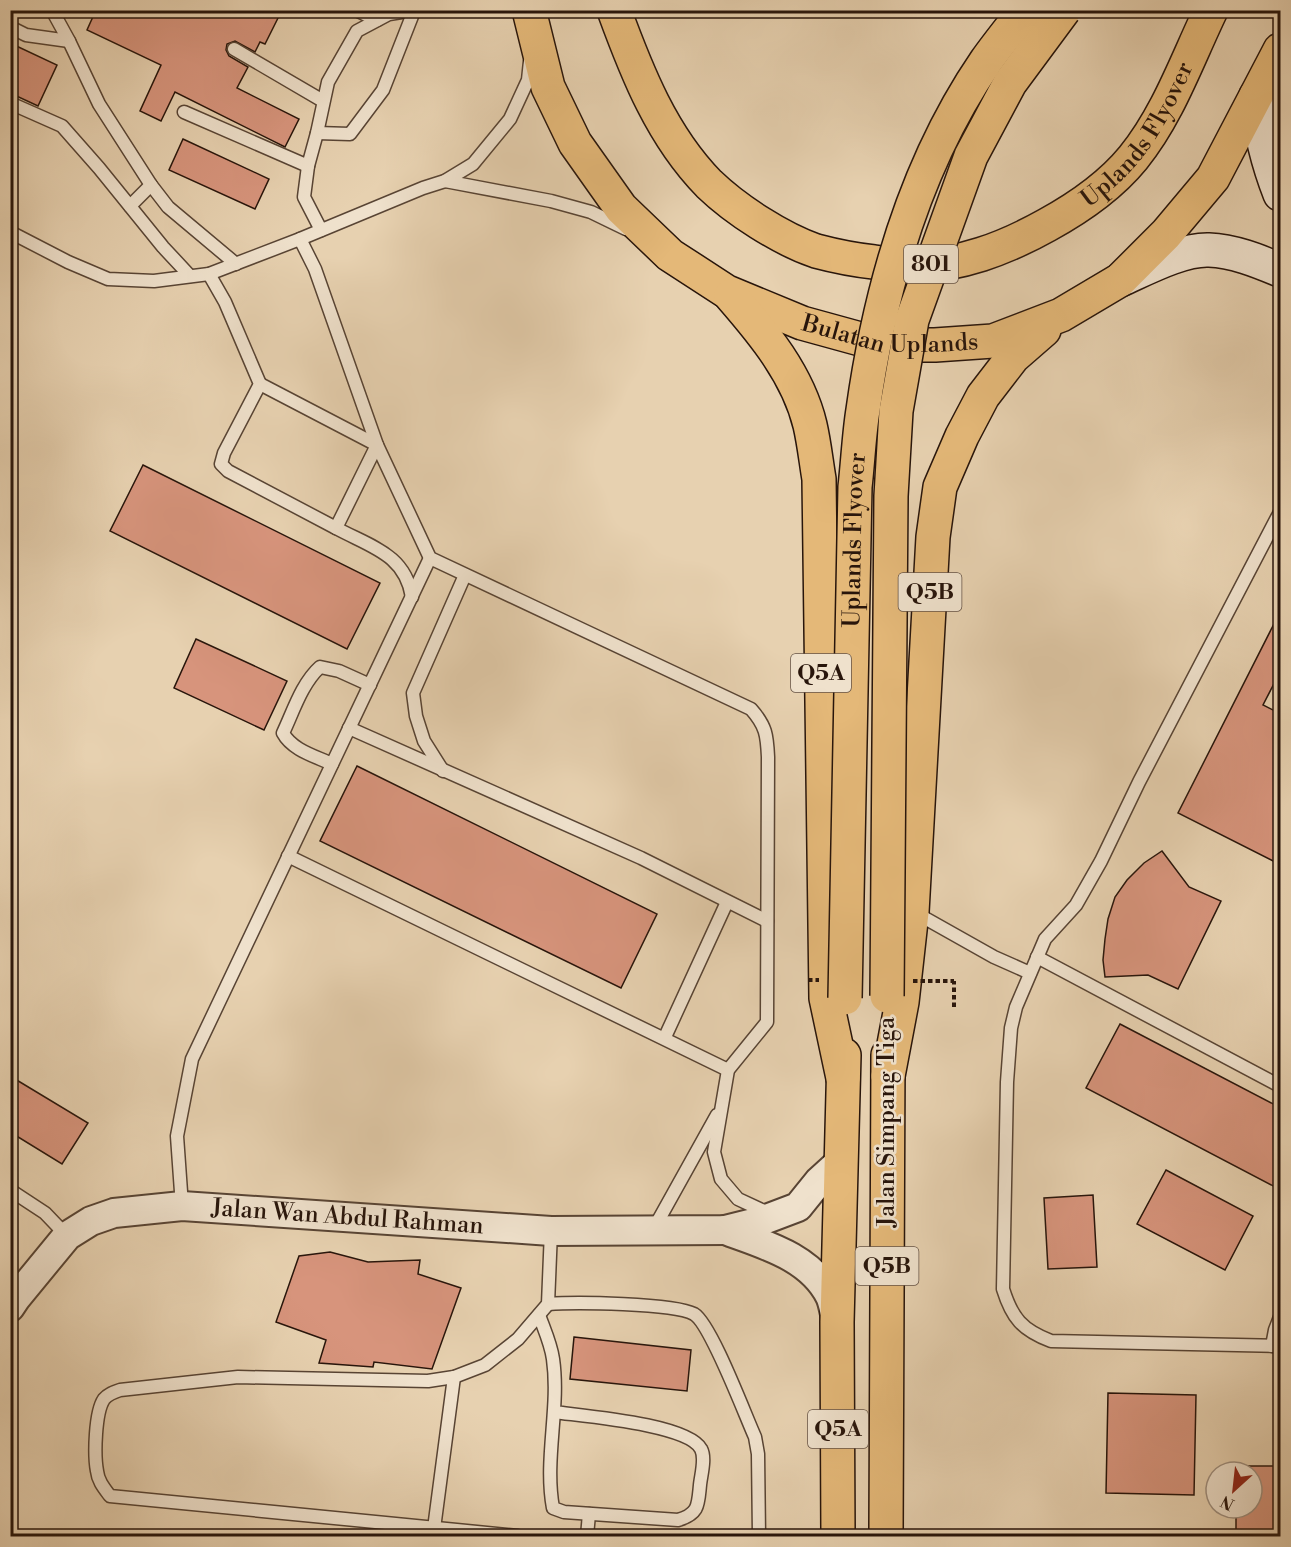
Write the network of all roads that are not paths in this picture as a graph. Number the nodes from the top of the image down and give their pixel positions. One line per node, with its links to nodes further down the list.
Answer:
1 (51, 10): 11 (lane)
2 (357, 10): 8 (lane)
3 (614, 10): 6 (main road, Uplands Flyover / 801)
4 (1025, 10): 53 (main road, Uplands Flyover, bridge)
5 (1064, 10): 52 (main road, Uplands Flyover, bridge)
6 (1211, 10)
7 (414, 11): 8 (lane); 18 (lane)
8 (377, 20): 15 (lane)
9 (531, 21): 20 (lane); 27 (main road, Bulatan Uplands)
10 (10, 27): 11 (lane)
11 (69, 41): 21 (lane)
12 (234, 49): 15 (lane)
13 (1281, 50): 14 (main road, Bulatan Uplands)
14 (1256, 96): 22 (main road); 32 (main road, Bulatan Uplands)
15 (323, 101): 18 (lane)
16 (10, 103): 23 (lane)
17 (184, 112): 19 (lane)
18 (318, 133): 19 (lane)
19 (308, 166): 24 (lane)
20 (445, 181): 24 (lane); 27 (lane)
21 (151, 185): 23 (lane); 28 (lane)
22 (1281, 194)
23 (130, 206): 31 (lane)
24 (321, 230): 26 (lane)
25 (10, 232): 31 (lane)
26 (300, 239): 28 (lane); 36 (lane)
27 (670, 255): 33 (main road, Bulatan Uplands)
28 (236, 264): 30 (lane)
29 (1281, 270): 32 (main road)
30 (209, 274): 31 (lane); 35 (lane)
31 (190, 276)
32 (1120, 280): 34 (main road, Bulatan Uplands)
33 (728, 292): 34 (main road, Bulatan Uplands); 57 (main road, Q5A)
34 (1061, 315): 48 (main road, Q5B)
35 (260, 384): 36 (lane); 38 (lane)
36 (377, 445): 38 (lane); 39 (lane)
37 (1281, 512): 50 (lane)
38 (336, 528): 41 (lane)
39 (430, 558): 40 (lane); 41 (lane)
40 (465, 575): 45 (lane); 49 (lane)
41 (412, 597): 42 (lane)
42 (370, 685): 43 (lane); 44 (lane)
43 (349, 728): 44 (lane); 45 (lane)
44 (332, 764): 46 (lane)
45 (443, 771): 47 (lane)
46 (288, 856): 54 (lane); 62 (lane)
47 (727, 902): 49 (lane); 54 (lane)
48 (912, 912): 51 (lane); 56 (main road, Q5B)
49 (767, 921): 55 (lane)
50 (1037, 957): 51 (lane); 58 (lane)
51 (1030, 973): 73 (lane)
52 (887, 996): 56 (main road, Jalan Simpang Tiga / Q5B)
53 (845, 998): 57 (main road, Jalan Simpang Tiga / Q5A)
54 (665, 1037): 55 (lane)
55 (728, 1070): 59 (lane)
56 (888, 1076): 82 (main road, Jalan Simpang Tiga / Q5B)
57 (843, 1078): 60 (main road, Jalan Simpang Tiga / Q5A)
58 (1281, 1086)
59 (720, 1108): 63 (lane); 64 (lane)
60 (842, 1161): 63 (street); 72 (main road, Jalan Simpang Tiga / Q5A)
61 (10, 1190): 67 (lane)
62 (182, 1206): 66 (street, Jalan Wan Abdul Rahman); 67 (street, Jalan Wan Abdul Rahman)
63 (778, 1215): 65 (street)
64 (653, 1230): 65 (street, Jalan Wan Abdul Rahman); 66 (street, Jalan Wan Abdul Rahman)
65 (724, 1230): 72 (street)
66 (551, 1231): 69 (lane)
67 (67, 1236): 68 (street, Jalan Wan Abdul Rahman)
68 (12, 1302)
69 (548, 1304): 70 (lane); 80 (lane)
70 (539, 1315): 74 (lane); 75 (lane)
71 (1281, 1317): 73 (lane)
72 (837, 1322): 81 (main road, Jalan Simpang Tiga / Q5A)
73 (1276, 1346)
74 (454, 1377): 77 (lane); 77 (lane)
75 (554, 1412): 76 (lane); 76 (lane)
76 (589, 1514): 79 (lane)
77 (434, 1532): 78 (lane)
78 (518, 1536)
79 (587, 1536)
80 (759, 1536)
81 (838, 1536)
82 (886, 1536)

